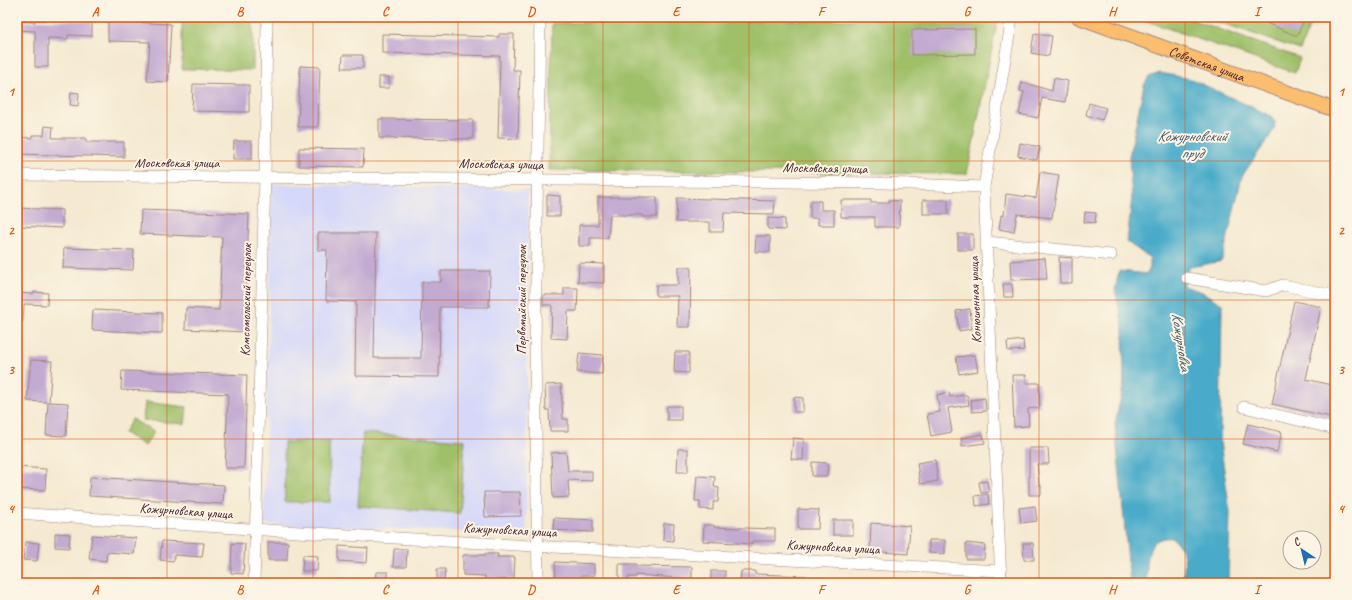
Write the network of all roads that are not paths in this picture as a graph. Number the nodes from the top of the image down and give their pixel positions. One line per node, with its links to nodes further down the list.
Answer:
1 (267, 17): 7 (street, Комсомольский переулок)
2 (540, 17): 8 (street, Первомайский переулок)
3 (1012, 17): 9 (street, Конюшенная улица)
4 (1079, 17): 5 (main road, Советская улица)
5 (1335, 110)
6 (17, 175): 7 (street, Московская улица)
7 (265, 177): 8 (street, Московская улица); 17 (street, Комсомольский переулок)
8 (538, 180): 9 (street, Московская улица); 18 (street, Первомайский переулок)
9 (984, 187): 10 (street, Конюшенная улица)
10 (988, 242): 11 (street); 19 (street, Конюшенная улица)
11 (1111, 255)
12 (1187, 278): 13 (street)
13 (1335, 296)
14 (1244, 408): 15 (street)
15 (1335, 429)
16 (17, 513): 17 (street, Кожурновская улица)
17 (254, 530): 18 (street, Кожурновская улица); 20 (street, Комсомольский переулок)
18 (538, 547): 19 (street, Кожурновская улица); 21 (street, Первомайский переулок)
19 (1001, 571): 22 (street, Конюшенная улица)
20 (254, 583)
21 (538, 583)
22 (1001, 583)

